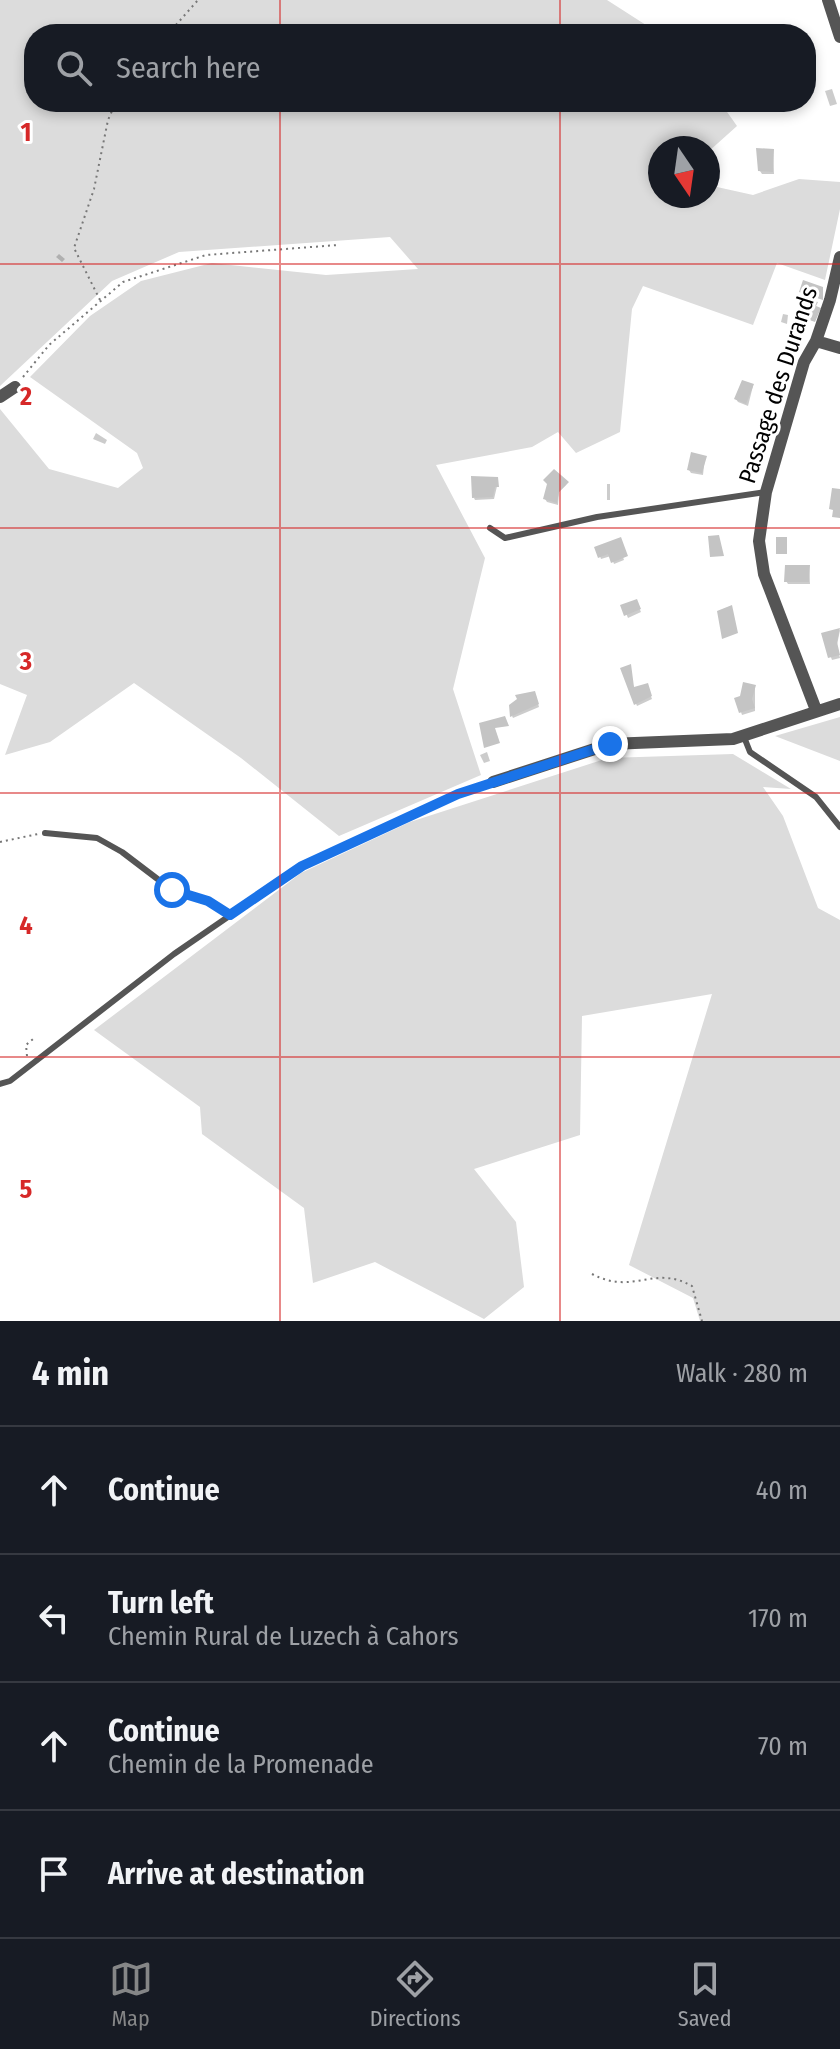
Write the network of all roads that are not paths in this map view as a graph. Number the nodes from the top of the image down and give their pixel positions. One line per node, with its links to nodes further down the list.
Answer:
1 (828, 0): 2 (street)
2 (840, 37)
3 (840, 257): 4 (street, Passage des Durands)
4 (816, 341): 5 (street); 8 (street, Passage des Durands)
5 (840, 348)
6 (15, 387): 7 (street)
7 (0, 397)
8 (766, 492): 9 (lane); 11 (street, Passage des Durands)
9 (490, 528)
10 (840, 704): 11 (street)
11 (816, 710): 12 (street)
12 (744, 737): 13 (street); 14 (lane)
13 (493, 782): 16 (lane)
14 (840, 827)
15 (45, 833): 16 (lane)
16 (230, 915): 17 (lane)
17 (0, 1084)

